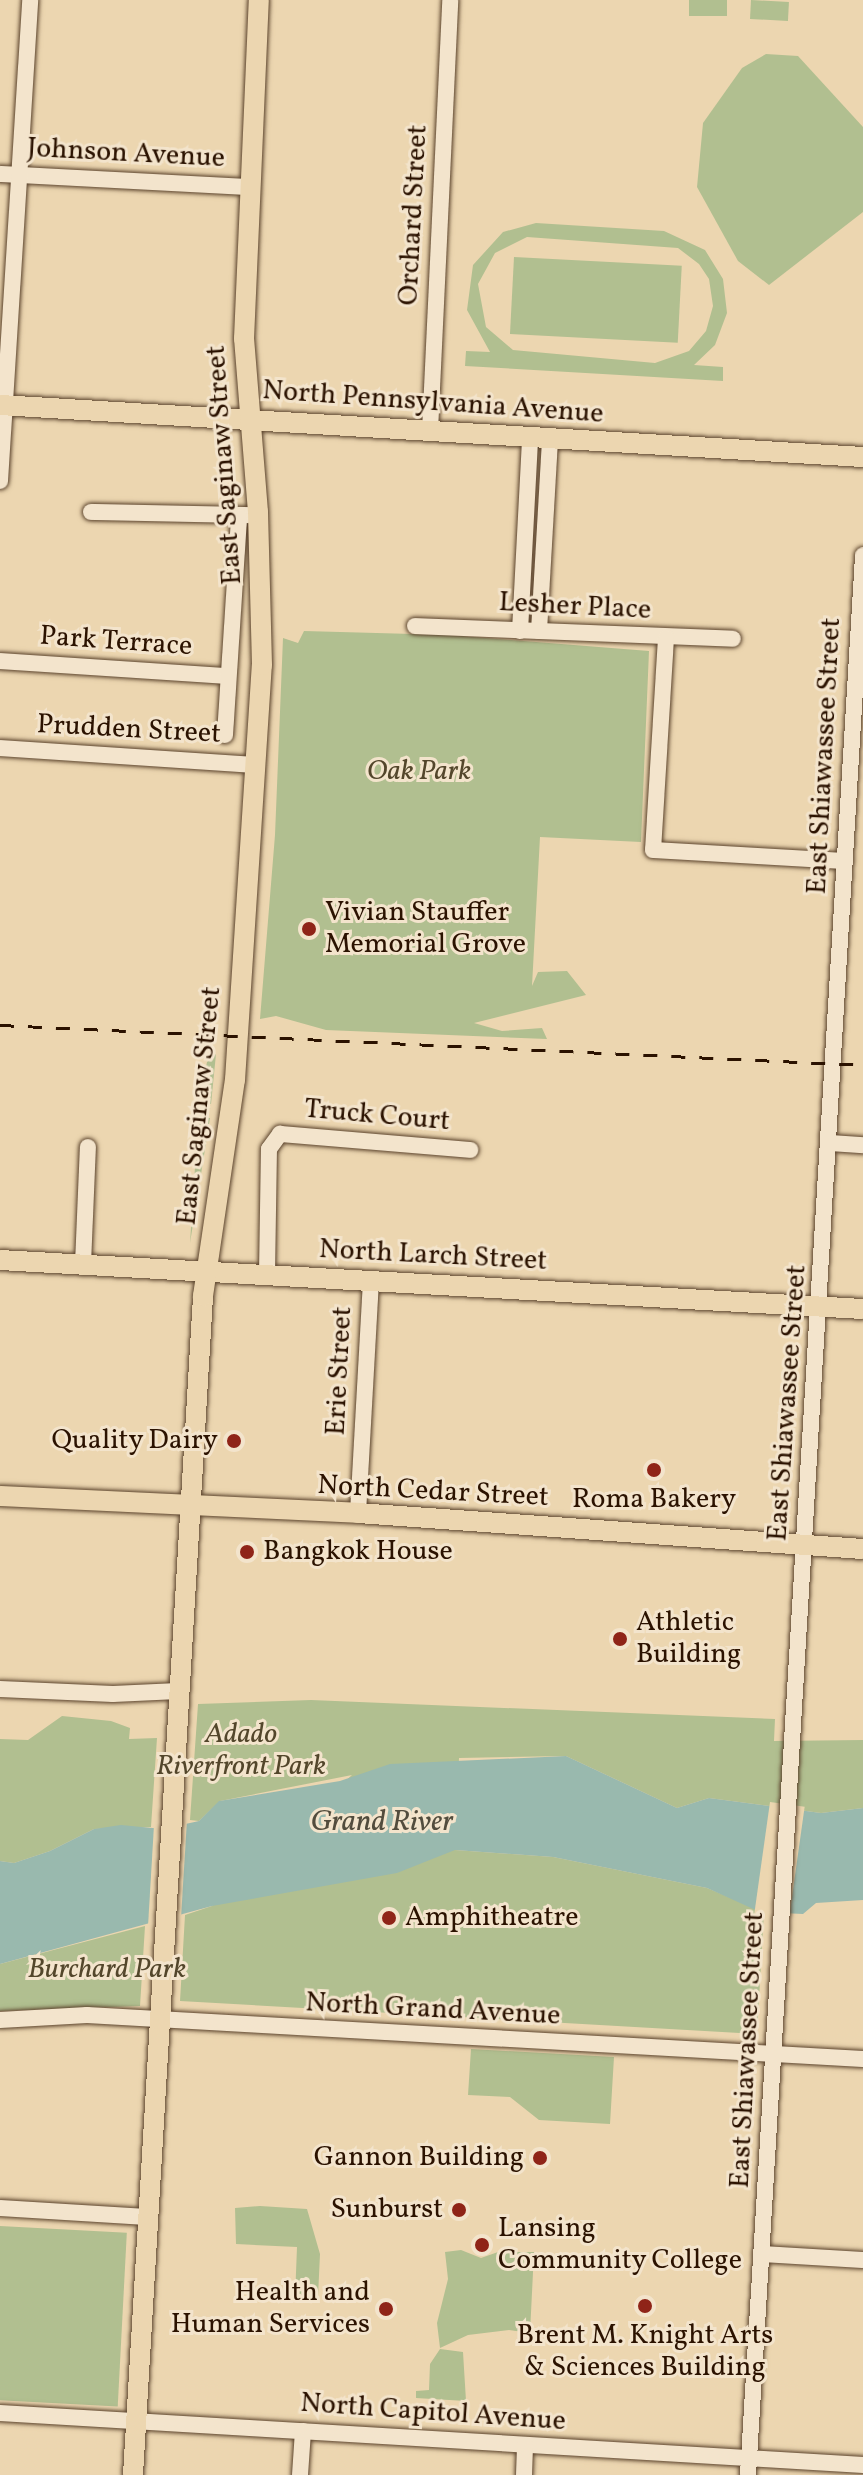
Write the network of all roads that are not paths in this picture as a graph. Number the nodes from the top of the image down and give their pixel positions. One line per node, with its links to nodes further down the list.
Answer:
1 (30, 0): 5 (street)
2 (259, 0): 6 (main road, East Saginaw Street)
3 (450, 0): 9 (street, Orchard Street)
4 (0, 174): 5 (street, Johnson Avenue)
5 (20, 175): 6 (street, Johnson Avenue); 7 (street)
6 (249, 187): 8 (main road, East Saginaw Street)
7 (2, 405): 8 (main road, North Pennsylvania Avenue); 12 (street)
8 (251, 420): 9 (main road, North Pennsylvania Avenue); 14 (main road, East Saginaw Street)
9 (430, 431): 10 (main road, North Pennsylvania Avenue)
10 (540, 438): 11 (main road, North Pennsylvania Avenue); 17 (street); 18 (street)
11 (863, 457)
12 (0, 481)
13 (91, 512): 14 (street)
14 (248, 514): 22 (street); 26 (main road, East Saginaw Street)
15 (863, 555): 24 (street, East Shiawassee Street)
16 (415, 626): 17 (street, Lesher Place)
17 (520, 631): 18 (street, Lesher Place)
18 (539, 631): 19 (street, Lesher Place)
19 (666, 638): 20 (street, Lesher Place); 27 (street)
20 (733, 639)
21 (0, 661): 22 (street, Park Terrace)
22 (228, 676): 23 (street)
23 (225, 735)
24 (858, 743): 27 (street, East Shiawassee Street)
25 (0, 748): 26 (street, Prudden Street)
26 (254, 765): 34 (main road, East Saginaw Street)
27 (845, 861): 28 (street, East Shiawassee Street)
28 (831, 1143): 29 (street); 37 (street, East Shiawassee Street)
29 (863, 1145)
30 (88, 1147): 33 (street)
31 (470, 1150): 35 (street, Truck Court)
32 (0, 1260): 33 (main road, North Larch Street)
33 (83, 1264): 34 (main road, North Larch Street)
34 (207, 1272): 35 (main road, North Larch Street); 40 (main road, East Saginaw Street)
35 (267, 1274): 36 (main road, North Larch Street)
36 (371, 1280): 37 (main road, North Larch Street); 41 (street, Erie Street)
37 (821, 1307): 38 (main road, North Larch Street); 42 (street, East Shiawassee Street)
38 (863, 1309)
39 (0, 1496): 40 (main road, North Cedar Street)
40 (190, 1507): 41 (main road, North Cedar Street); 45 (main road, East Saginaw Street)
41 (358, 1513): 42 (main road, North Cedar Street)
42 (804, 1546): 43 (main road, North Cedar Street); 48 (street, East Shiawassee Street)
43 (863, 1549)
44 (0, 1689): 45 (street)
45 (178, 1691): 47 (main road, East Saginaw Street)
46 (0, 2020): 47 (street, North Grand Avenue)
47 (157, 2020): 48 (street, North Grand Avenue); 51 (main road, East Saginaw Street)
48 (774, 2053): 49 (street, North Grand Avenue); 52 (street, East Shiawassee Street)
49 (863, 2059)
50 (0, 2208): 51 (street)
51 (147, 2217): 55 (main road, East Saginaw Street)
52 (762, 2254): 53 (street); 59 (street, East Shiawassee Street)
53 (863, 2260)
54 (0, 2413): 55 (street, North Capitol Avenue)
55 (136, 2421): 56 (street, North Capitol Avenue); 60 (main road, East Saginaw Street)
56 (303, 2431): 57 (street, North Capitol Avenue); 61 (street)
57 (525, 2445): 59 (street, North Capitol Avenue); 62 (street)
58 (863, 2465): 59 (street, North Capitol Avenue)
59 (749, 2467)
60 (133, 2475)
61 (300, 2475)
62 (524, 2475)

